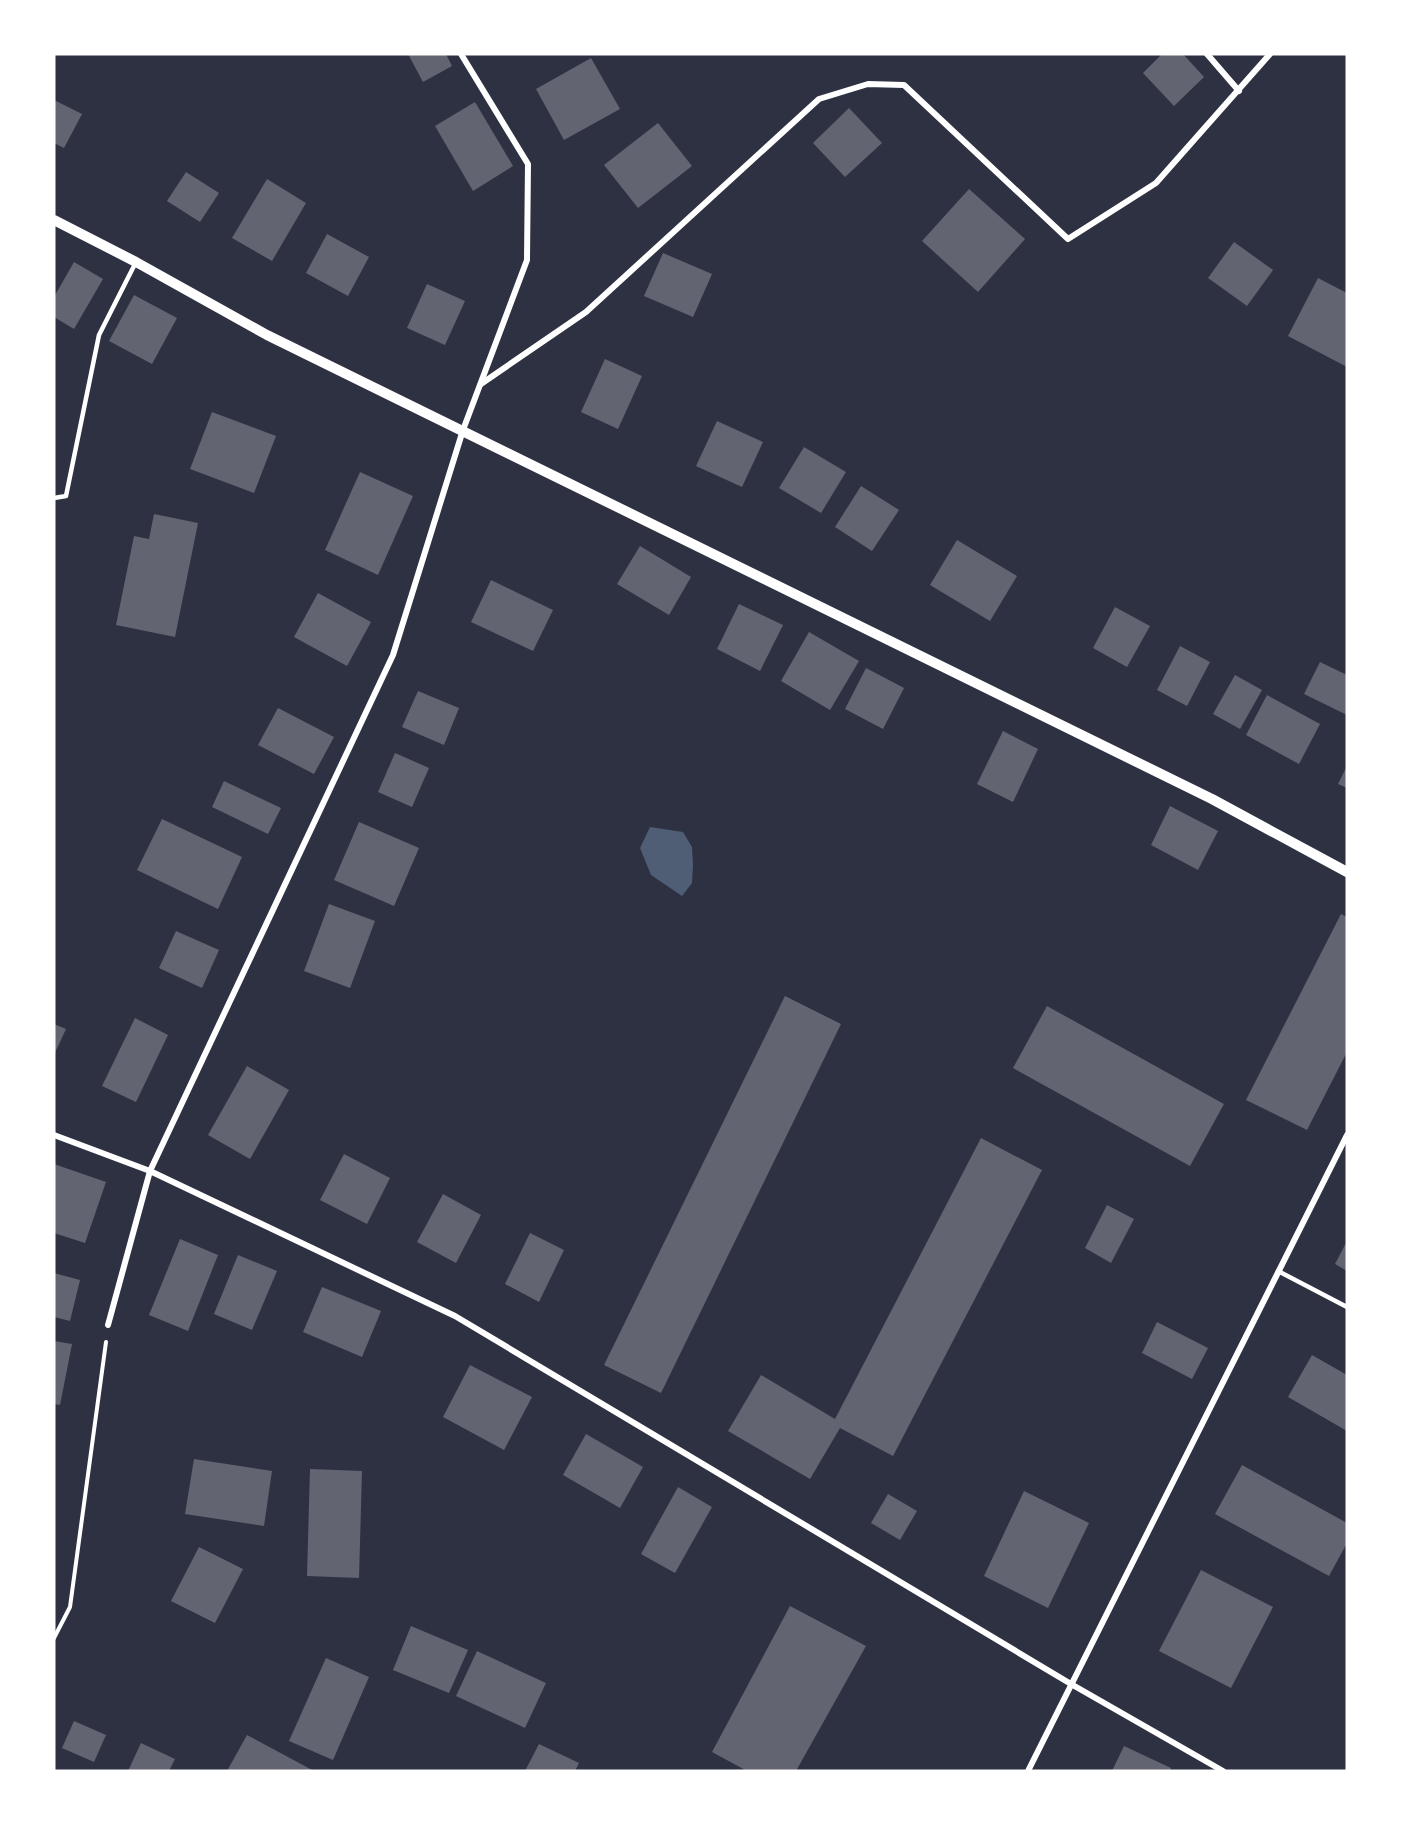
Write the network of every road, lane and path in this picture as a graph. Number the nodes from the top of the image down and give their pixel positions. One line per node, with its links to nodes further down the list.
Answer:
1 (460, 54): 7 (street)
2 (1207, 54): 4 (street)
3 (1270, 54): 4 (street)
4 (1239, 91): 7 (street)
5 (54, 220): 6 (street)
6 (136, 262): 8 (street); 9 (lane)
7 (480, 385): 8 (street)
8 (463, 430): 10 (street); 13 (street)
9 (54, 498)
10 (1347, 872)
11 (54, 1135): 13 (street)
12 (1347, 1135): 14 (street)
13 (150, 1171): 16 (street); 18 (street)
14 (1278, 1271): 15 (lane); 18 (street)
15 (1347, 1307)
16 (108, 1325): 17 (path)
17 (54, 1638)
18 (1071, 1684): 19 (street); 20 (street)
19 (1028, 1771)
20 (1223, 1771)

